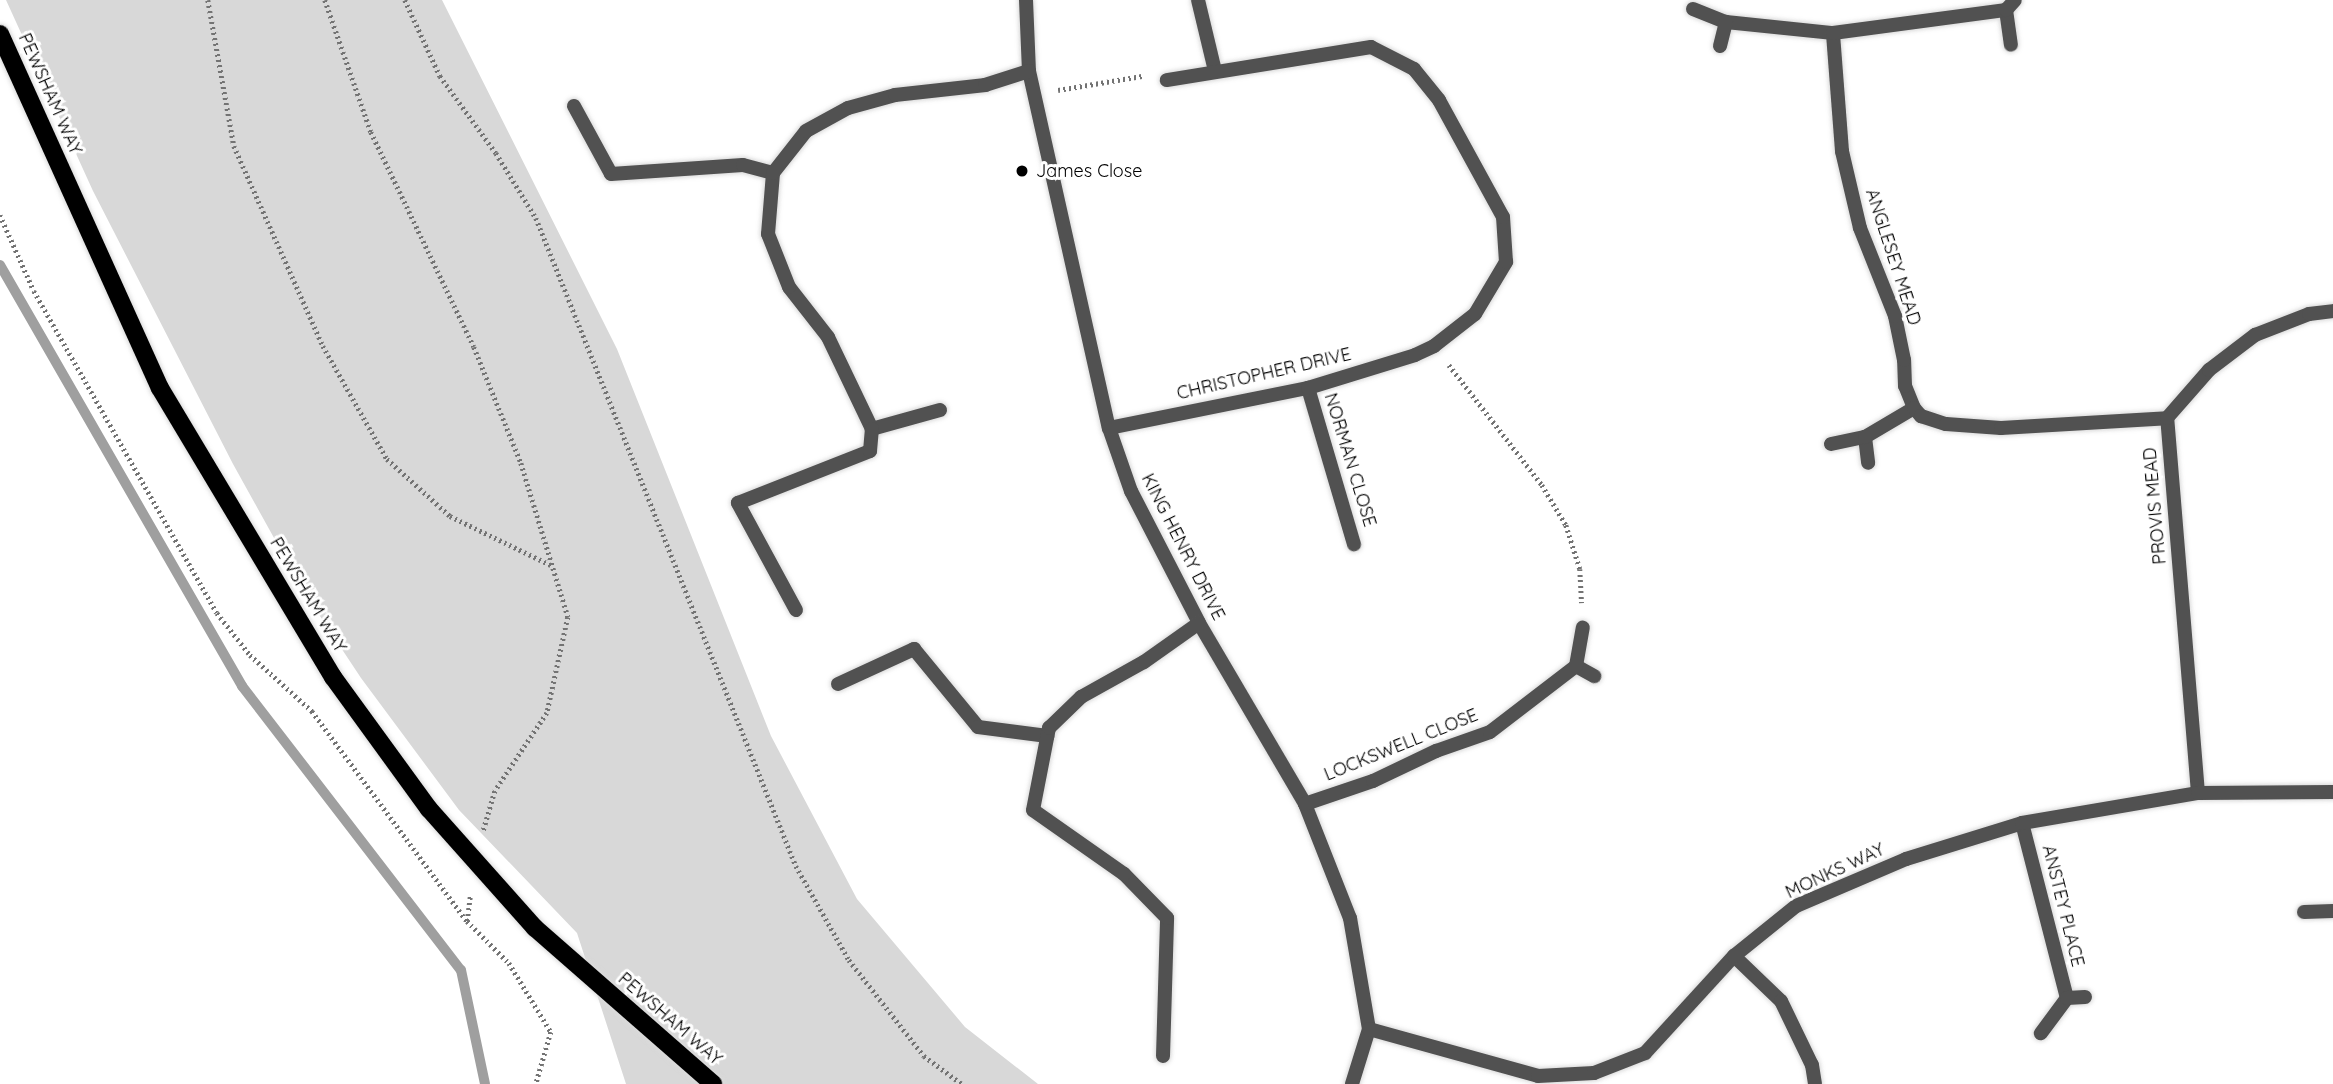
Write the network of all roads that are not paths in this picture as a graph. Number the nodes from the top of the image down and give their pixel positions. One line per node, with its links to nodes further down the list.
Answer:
1 (1027, 0): 10 (street, KING HENRY DRIVE)
2 (1198, 0): 11 (street)
3 (2011, 5): 6 (street); 8 (street)
4 (1693, 9): 5 (street)
5 (1726, 22): 6 (street); 9 (street)
6 (1833, 33): 17 (street, ANGLESEY MEAD)
7 (0, 34): 45 (main road, PEWSHAM WAY)
8 (2011, 45)
9 (1720, 46)
10 (1029, 71): 14 (street); 20 (street, KING HENRY DRIVE)
11 (1215, 71): 12 (street, CHRISTOPHER DRIVE); 16 (street, CHRISTOPHER DRIVE)
12 (1167, 80)
13 (574, 106): 14 (street)
14 (773, 173): 21 (street)
15 (2333, 311): 19 (street)
16 (1308, 388): 20 (street, CHRISTOPHER DRIVE); 25 (street, NORMAN CLOSE)
17 (1914, 408): 19 (street); 22 (street)
18 (940, 410): 21 (street)
19 (2167, 418): 34 (street, PROVIS MEAD)
20 (1109, 428): 27 (street, KING HENRY DRIVE)
21 (872, 429): 26 (street)
22 (1865, 436): 23 (street); 24 (street)
23 (1831, 444)
24 (1868, 463)
25 (1354, 544)
26 (796, 610)
27 (1199, 623): 32 (street); 35 (street, KING HENRY DRIVE)
28 (1583, 628): 29 (street)
29 (1576, 666): 30 (street); 35 (street, LOCKSWELL CLOSE)
30 (1594, 676)
31 (838, 684): 32 (street)
32 (1047, 736): 44 (street)
33 (2333, 792): 34 (street, MONKS WAY)
34 (2198, 793): 36 (street, MONKS WAY)
35 (1305, 804): 42 (street, KING HENRY DRIVE)
36 (2022, 823): 39 (street, MONKS WAY); 41 (street, ANSTEY PLACE)
37 (2333, 911): 38 (street)
38 (2304, 912)
39 (1734, 956): 42 (street, MONKS WAY); 47 (street)
40 (2085, 997): 41 (street)
41 (2067, 998): 43 (street)
42 (1369, 1029): 46 (street, KING HENRY DRIVE)
43 (2041, 1033)
44 (1163, 1056)
45 (713, 1084)
46 (1352, 1084)
47 (1815, 1084)

